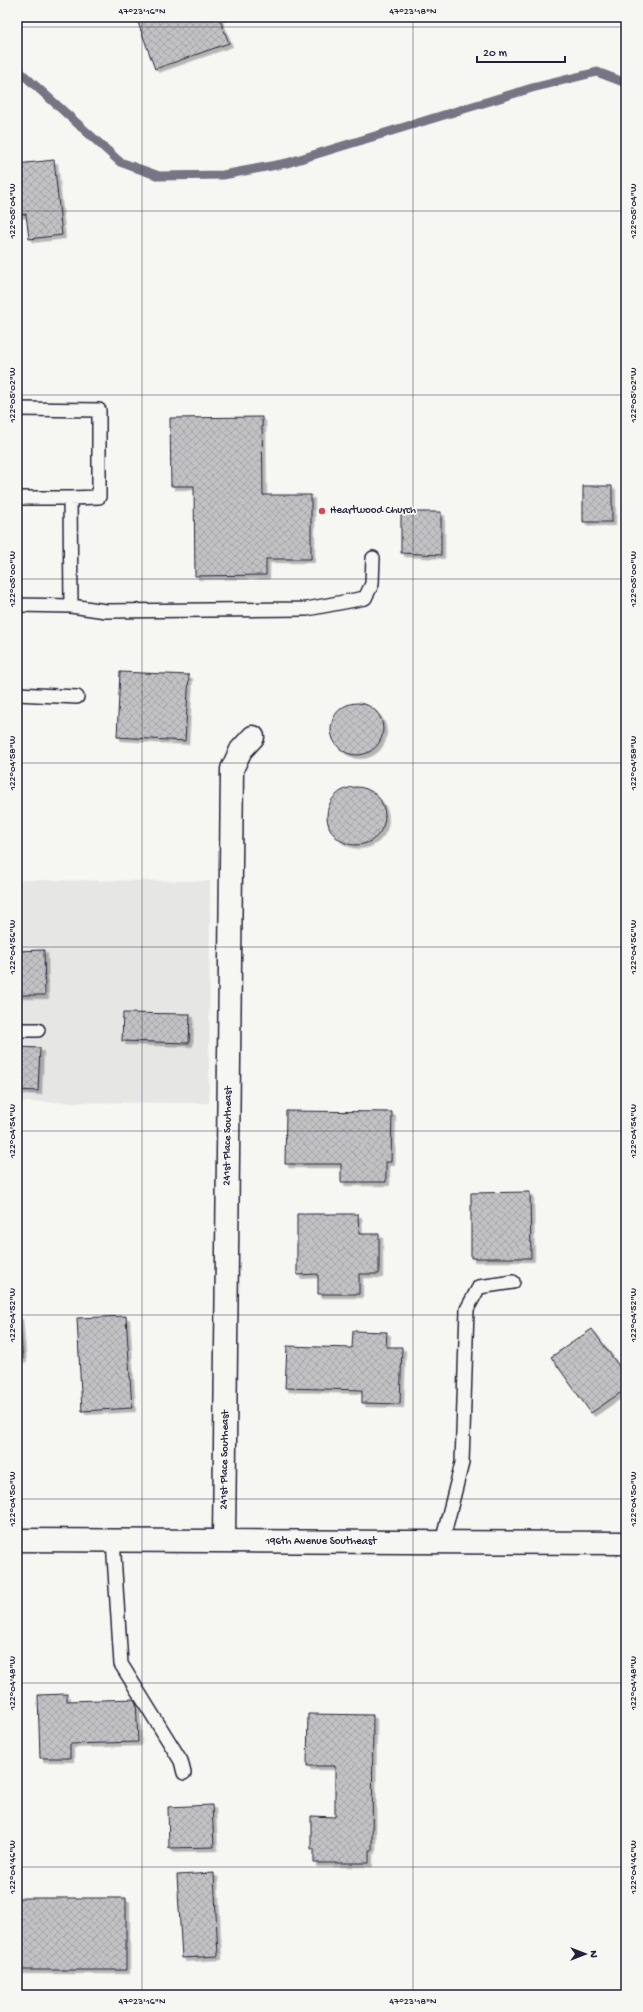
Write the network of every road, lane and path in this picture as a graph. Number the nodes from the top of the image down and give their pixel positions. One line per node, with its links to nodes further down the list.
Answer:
1 (17, 409): 3 (lane)
2 (17, 498): 3 (lane)
3 (70, 498): 6 (lane)
4 (373, 558): 6 (lane)
5 (17, 605): 6 (lane)
6 (71, 606)
7 (17, 694): 8 (lane)
8 (76, 696)
9 (252, 737): 15 (street, 241st Place Southeast)
10 (17, 1030): 11 (lane)
11 (38, 1030)
12 (513, 1282): 16 (lane)
13 (17, 1540): 14 (street, 196th Avenue Southeast)
14 (113, 1540): 15 (street, 196th Avenue Southeast); 18 (lane)
15 (224, 1541): 16 (street, 196th Avenue Southeast)
16 (442, 1542): 17 (street, 196th Avenue Southeast)
17 (626, 1544)
18 (184, 1773)

